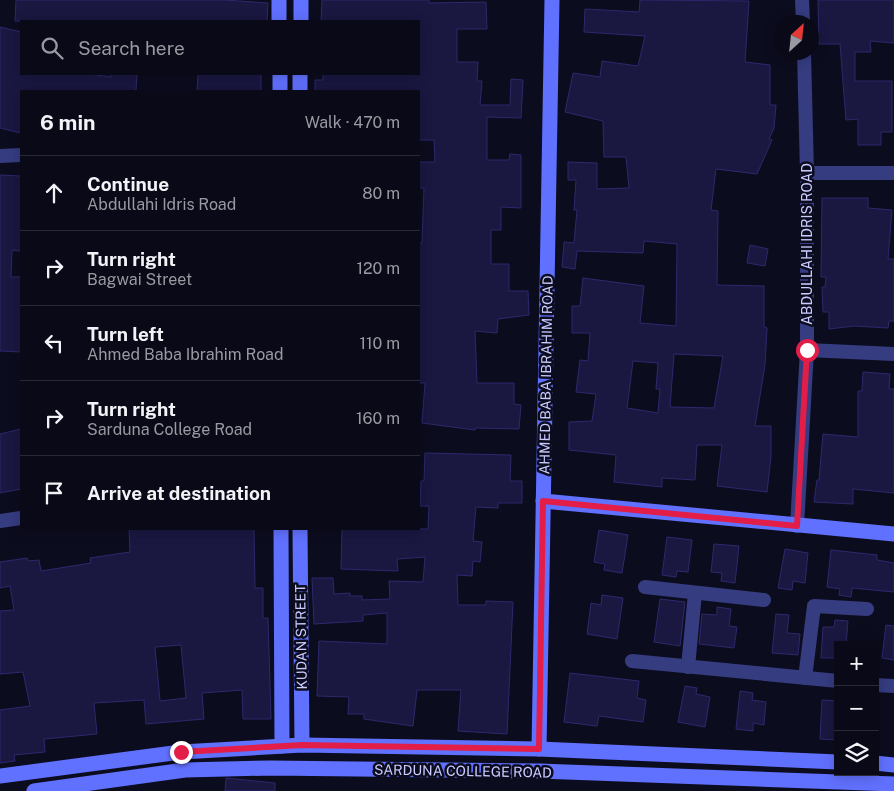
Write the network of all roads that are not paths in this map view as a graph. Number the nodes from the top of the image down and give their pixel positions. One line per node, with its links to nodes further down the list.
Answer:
1 (279, 0): 6 (street)
2 (301, 0): 7 (street)
3 (552, 0): 19 (street, AHMED BABA IBRAHIM ROAD)
4 (802, 0): 5 (street)
5 (803, 15)
6 (280, 20)
7 (301, 20)
8 (804, 60): 15 (street, ABDULLAHI IDRIS ROAD)
9 (280, 75): 11 (street)
10 (300, 75): 12 (street)
11 (280, 90)
12 (300, 90)
13 (20, 155): 14 (street)
14 (0, 156)
15 (807, 173): 16 (street); 17 (street, ABDULLAHI IDRIS ROAD)
16 (894, 173)
17 (807, 350): 18 (street); 22 (street, ABDULLAHI IDRIS ROAD)
18 (894, 354)
19 (543, 501): 22 (street); 38 (street, AHMED BABA IBRAHIM ROAD)
20 (20, 518): 21 (street)
21 (0, 521)
22 (797, 526): 25 (street)
23 (281, 530): 37 (street)
24 (300, 530): 36 (street, KUDAN STREET)
25 (894, 534)
26 (645, 587): 27 (street)
27 (695, 594): 28 (street); 31 (street)
28 (764, 600)
29 (867, 609): 32 (street)
30 (632, 661): 31 (street)
31 (688, 667): 32 (street)
32 (805, 678): 33 (street)
33 (834, 681)
34 (879, 685): 35 (street)
35 (894, 686)
36 (302, 745): 37 (street, SARDUNA COLLEGE ROAD); 38 (street, SARDUNA COLLEGE ROAD)
37 (282, 746): 42 (street, SARDUNA COLLEGE ROAD)
38 (539, 749): 39 (street, SARDUNA COLLEGE ROAD)
39 (834, 762)
40 (879, 764): 41 (street)
41 (894, 765)
42 (0, 776)
43 (854, 777): 44 (street, SARDUNA COLLEGE ROAD); 45 (street, SARDUNA COLLEGE ROAD)
44 (894, 784)
45 (34, 791)

